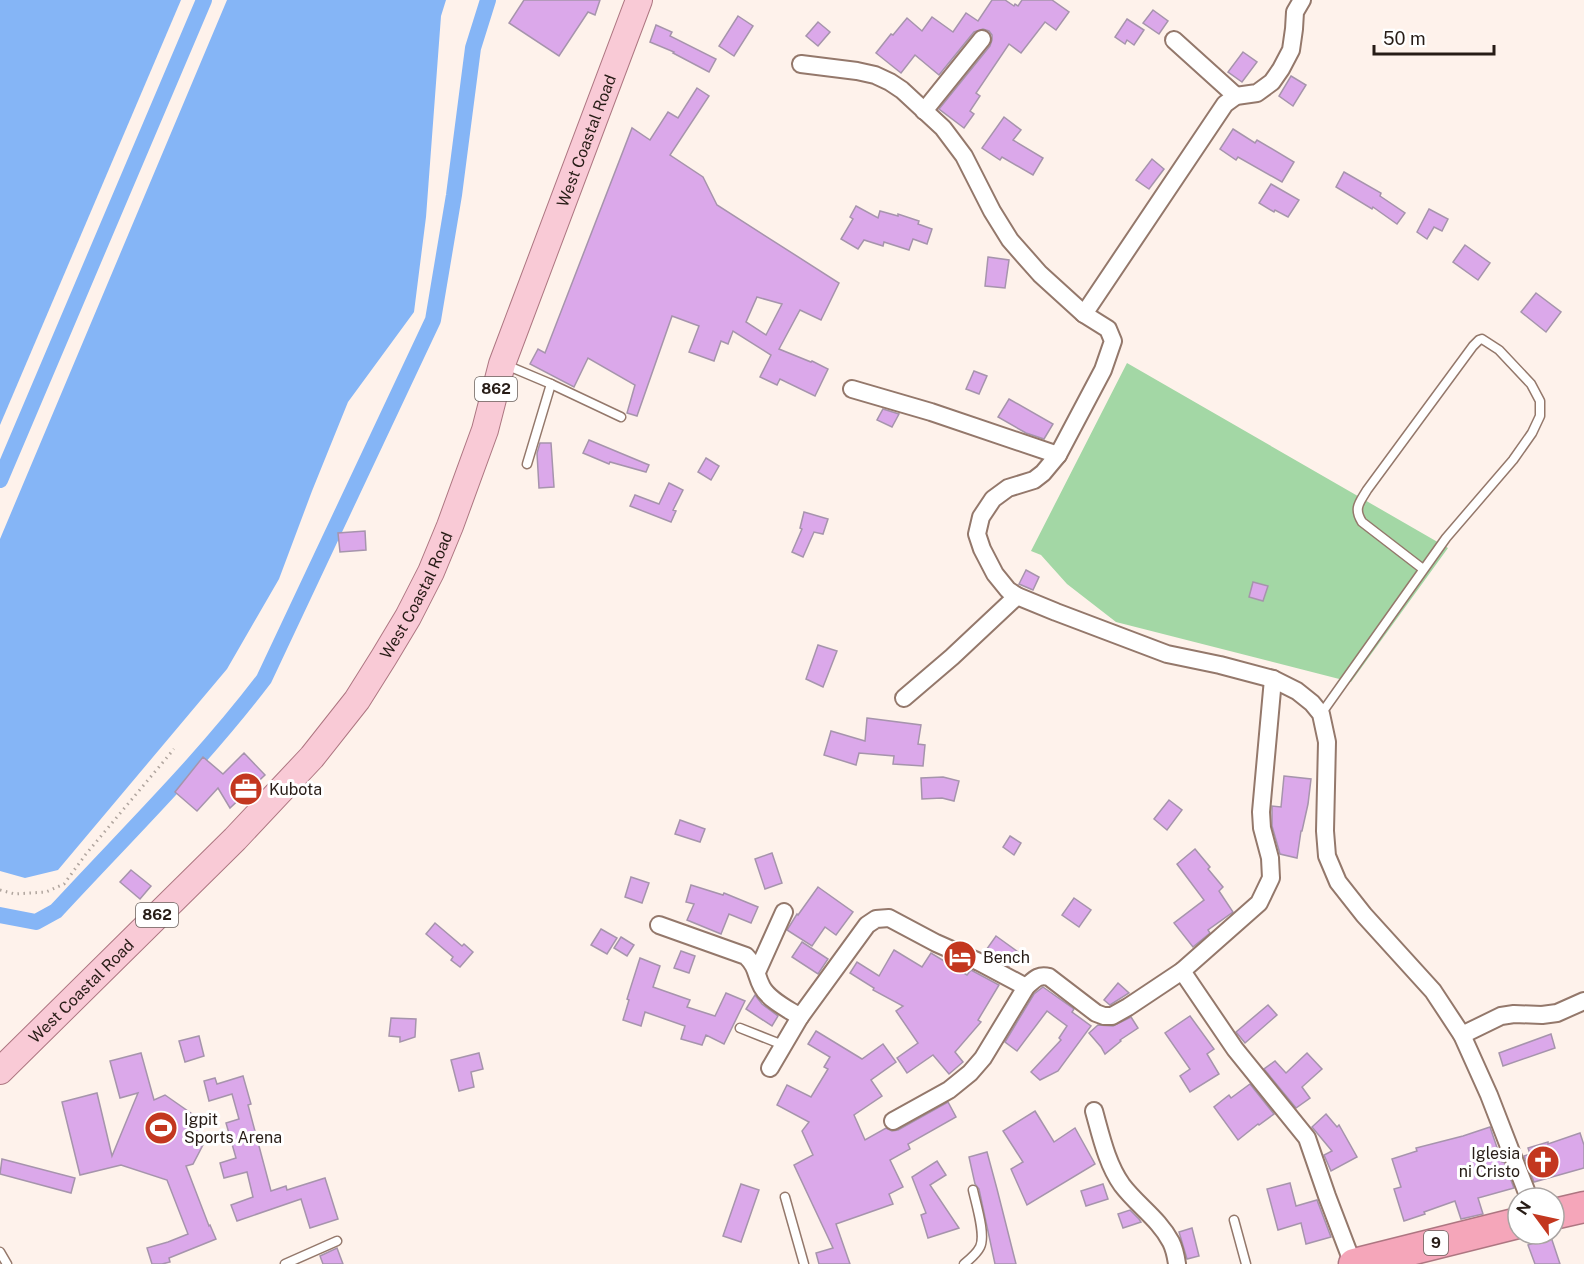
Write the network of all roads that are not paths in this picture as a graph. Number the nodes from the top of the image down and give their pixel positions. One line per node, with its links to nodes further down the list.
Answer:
1 (639, 0): 9 (main road, West Coastal Road / 862)
2 (1302, 0): 6 (street)
3 (982, 39): 7 (street)
4 (1174, 40): 6 (street)
5 (801, 64): 7 (street)
6 (1236, 96): 8 (street)
7 (924, 111): 8 (street)
8 (1084, 314): 13 (street)
9 (502, 364): 10 (lane); 31 (main road, West Coastal Road / 862)
10 (551, 384): 12 (lane); 14 (lane)
11 (852, 389): 13 (street)
12 (621, 417)
13 (1058, 455): 16 (street)
14 (527, 464)
15 (1424, 569): 15 (lane); 19 (lane)
16 (1017, 596): 17 (street); 18 (street)
17 (1272, 679): 19 (street); 22 (street)
18 (904, 698)
19 (1321, 714): 28 (street)
20 (784, 912): 23 (street)
21 (659, 925): 23 (street)
22 (1182, 971): 24 (street); 49 (street)
23 (757, 972): 26 (street)
24 (1026, 987): 26 (street); 33 (street)
25 (1584, 1001): 28 (street)
26 (800, 1017): 29 (street)
27 (740, 1028): 29 (lane)
28 (1462, 1035): 34 (street)
29 (783, 1046): 30 (street)
30 (770, 1068)
31 (0, 1071)
32 (1094, 1111): 47 (street)
33 (892, 1121)
34 (1524, 1186)
35 (973, 1190): 46 (lane)
36 (785, 1197): 45 (lane)
37 (1584, 1207): 38 (highway)
38 (1566, 1211)
39 (1234, 1220): 48 (lane)
40 (1506, 1227): 49 (highway, 9)
41 (337, 1241): 44 (lane)
42 (0, 1252): 43 (lane)
43 (7, 1264)
44 (285, 1264)
45 (804, 1264)
46 (964, 1264)
47 (1177, 1264)
48 (1246, 1264)
49 (1354, 1264)

